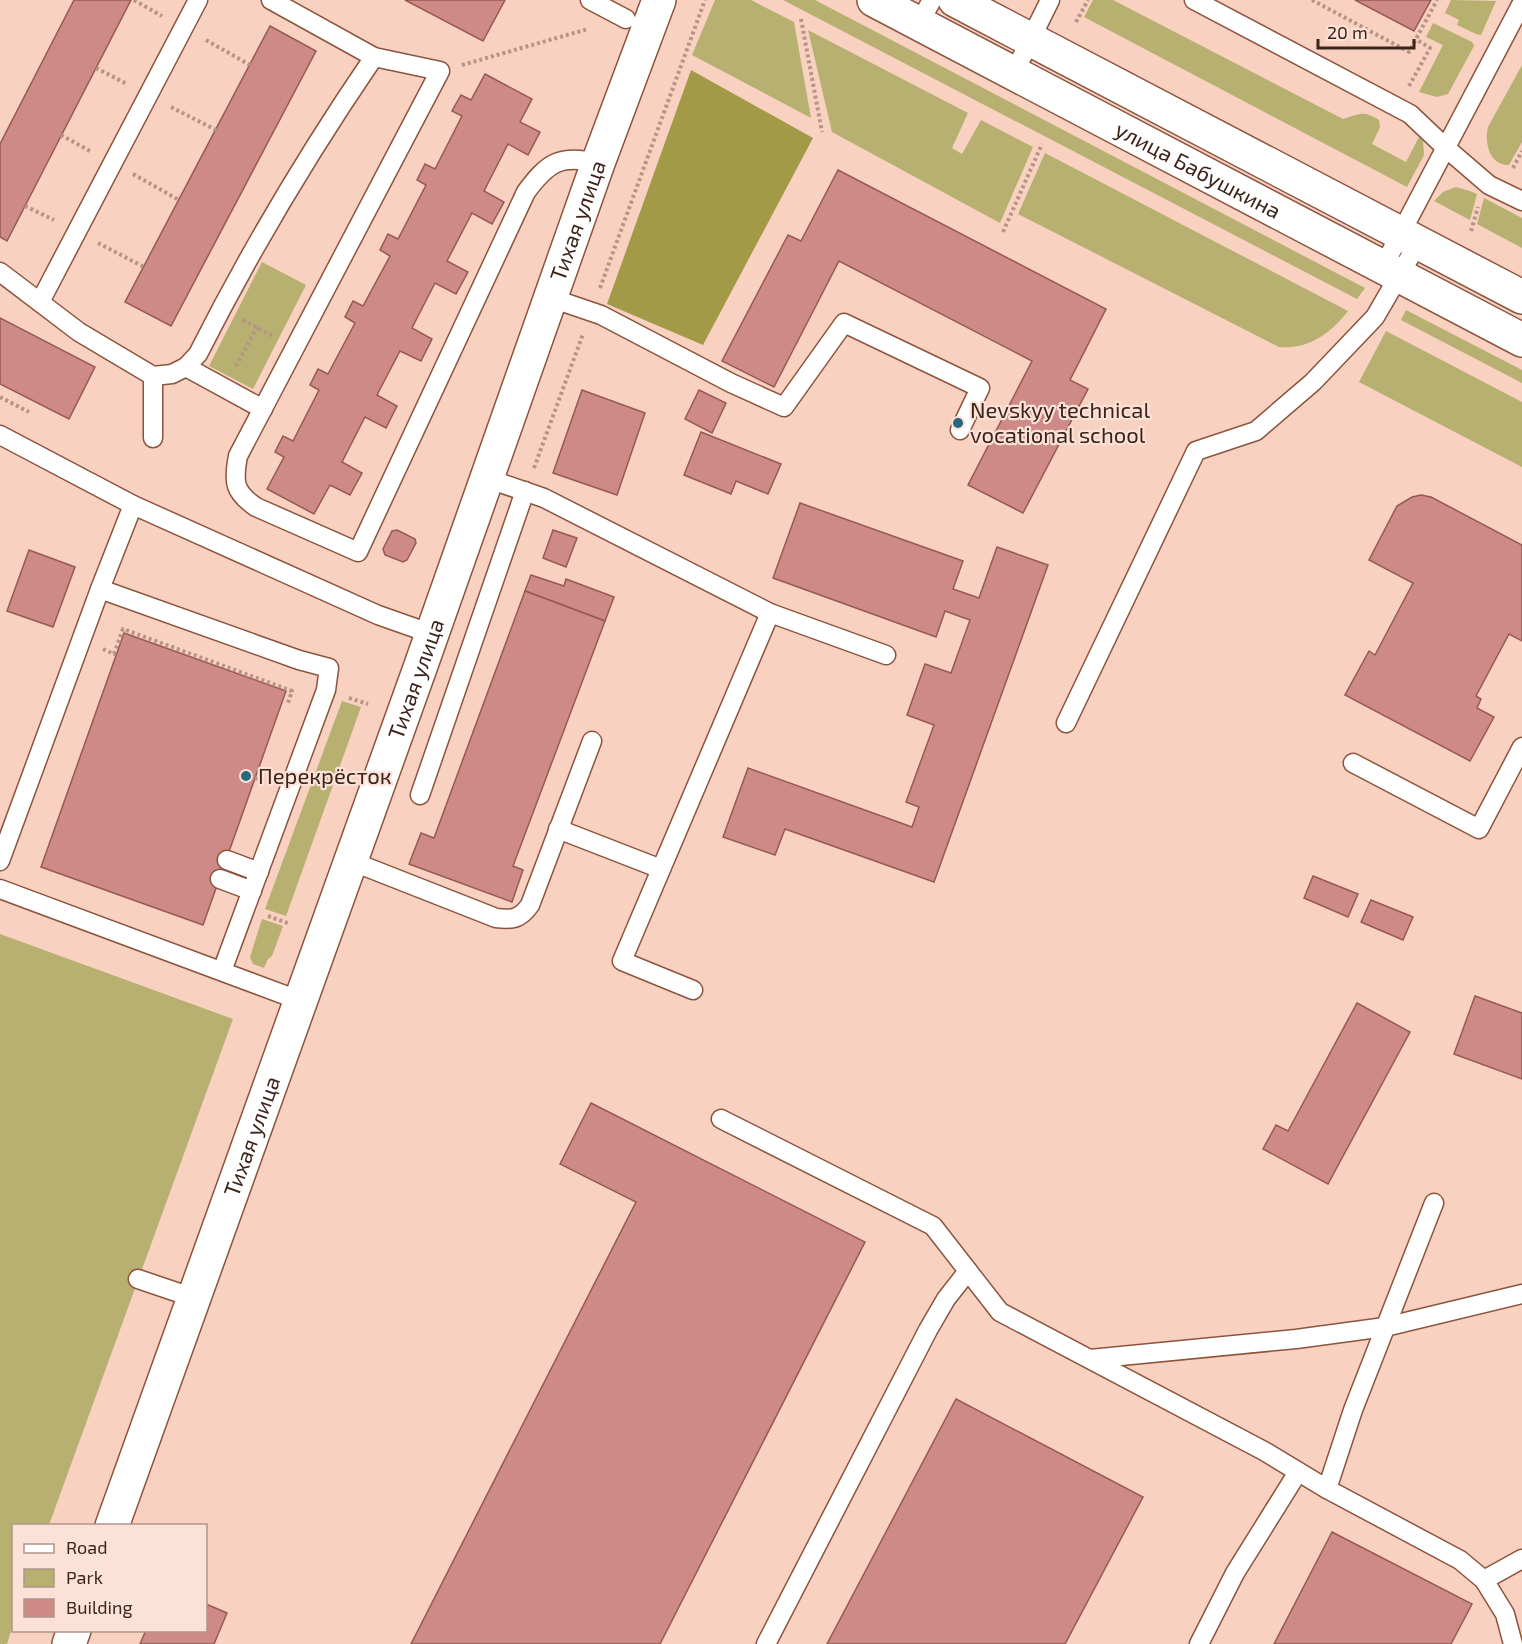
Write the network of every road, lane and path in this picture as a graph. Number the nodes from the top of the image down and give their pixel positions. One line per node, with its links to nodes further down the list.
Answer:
1 (198, 0): 39 (lane)
2 (271, 0): 20 (lane)
3 (590, 0): 15 (lane)
4 (659, 0): 30 (street, Тихая улица)
5 (705, 0): 41 (path)
6 (874, 0): 14 (street, улица Бабушкина)
7 (956, 0): 19 (street, улица Бабушкина)
8 (1050, 0): 19 (lane)
9 (1088, 0): 17 (path)
10 (1194, 0): 28 (lane)
11 (1312, 0): 18 (path)
12 (1435, 1): 18 (path)
13 (1522, 3): 28 (lane)
14 (925, 12): 22 (street, улица Бабушкина)
15 (626, 19): 21 (path)
16 (801, 19): 26 (path)
17 (1076, 22)
18 (1417, 40): 23 (path)
19 (1031, 41): 22 (lane); 34 (street, улица Бабушкина)
20 (374, 57): 21 (lane); 40 (lane)
21 (440, 71): 44 (lane)
22 (1014, 73): 35 (street, улица Бабушкина)
23 (1412, 81)
24 (1400, 85): 25 (path)
25 (1407, 89)
26 (822, 132)
27 (1042, 144): 33 (path)
28 (1446, 148): 32 (lane); 34 (lane)
29 (1522, 150): 31 (path)
30 (598, 164): 38 (street, Тихая улица); 49 (lane)
31 (1510, 173)
32 (1522, 201)
33 (1003, 232)
34 (1409, 238): 35 (lane); 37 (street, улица Бабушкина)
35 (1391, 271): 43 (street, улица Бабушкина); 65 (lane)
36 (0, 272): 39 (lane)
37 (1522, 297)
38 (551, 298): 41 (lane); 54 (street, Тихая улица)
39 (40, 302): 46 (lane)
40 (221, 308): 42 (path); 45 (lane)
41 (591, 312): 51 (lane); 55 (path)
42 (257, 327): 44 (path); 47 (path)
43 (1522, 340)
44 (294, 348): 49 (lane)
45 (186, 367): 46 (lane); 47 (lane)
46 (153, 376): 53 (lane)
47 (224, 388): 49 (lane)
48 (0, 397): 50 (path)
49 (262, 409)
50 (29, 412)
51 (960, 430)
52 (0, 435): 56 (lane)
53 (153, 438)
54 (486, 478): 55 (lane); 59 (street, Тихая улица)
55 (525, 491): 58 (lane); 69 (lane)
56 (133, 505): 57 (lane); 59 (lane)
57 (100, 589): 72 (lane); 75 (lane)
58 (770, 614): 61 (lane); 74 (lane)
59 (432, 634): 73 (street, Тихая улица)
60 (98, 647): 63 (path)
61 (886, 655)
62 (344, 696): 64 (path)
63 (288, 703)
64 (368, 704)
65 (1066, 723)
66 (592, 741): 70 (lane)
67 (1522, 747): 68 (lane)
68 (1353, 763)
69 (420, 795)
70 (558, 829): 73 (lane); 74 (lane)
71 (227, 860): 75 (lane)
72 (0, 861)
73 (351, 861): 83 (street, Тихая улица)
74 (661, 869): 82 (lane)
75 (259, 872): 78 (lane)
76 (220, 879): 78 (lane)
77 (0, 889): 81 (lane)
78 (252, 891): 81 (lane)
79 (263, 914): 80 (path)
80 (290, 924)
81 (222, 971): 83 (lane)
82 (693, 990)
83 (301, 1001): 89 (street, Тихая улица)
84 (721, 1119): 86 (lane)
85 (1434, 1203): 90 (lane)
86 (968, 1271): 91 (lane); 97 (lane)
87 (138, 1279): 89 (lane)
88 (1522, 1294): 90 (lane)
89 (195, 1298): 94 (street, Тихая улица)
90 (1385, 1327): 91 (lane); 93 (lane)
91 (1090, 1359): 92 (lane)
92 (1298, 1472): 93 (lane); 98 (lane)
93 (1327, 1489): 96 (lane)
94 (113, 1524)
95 (1522, 1559): 96 (lane)
96 (1484, 1580): 99 (lane)
97 (766, 1644)
98 (1199, 1644)
99 (1513, 1644)

